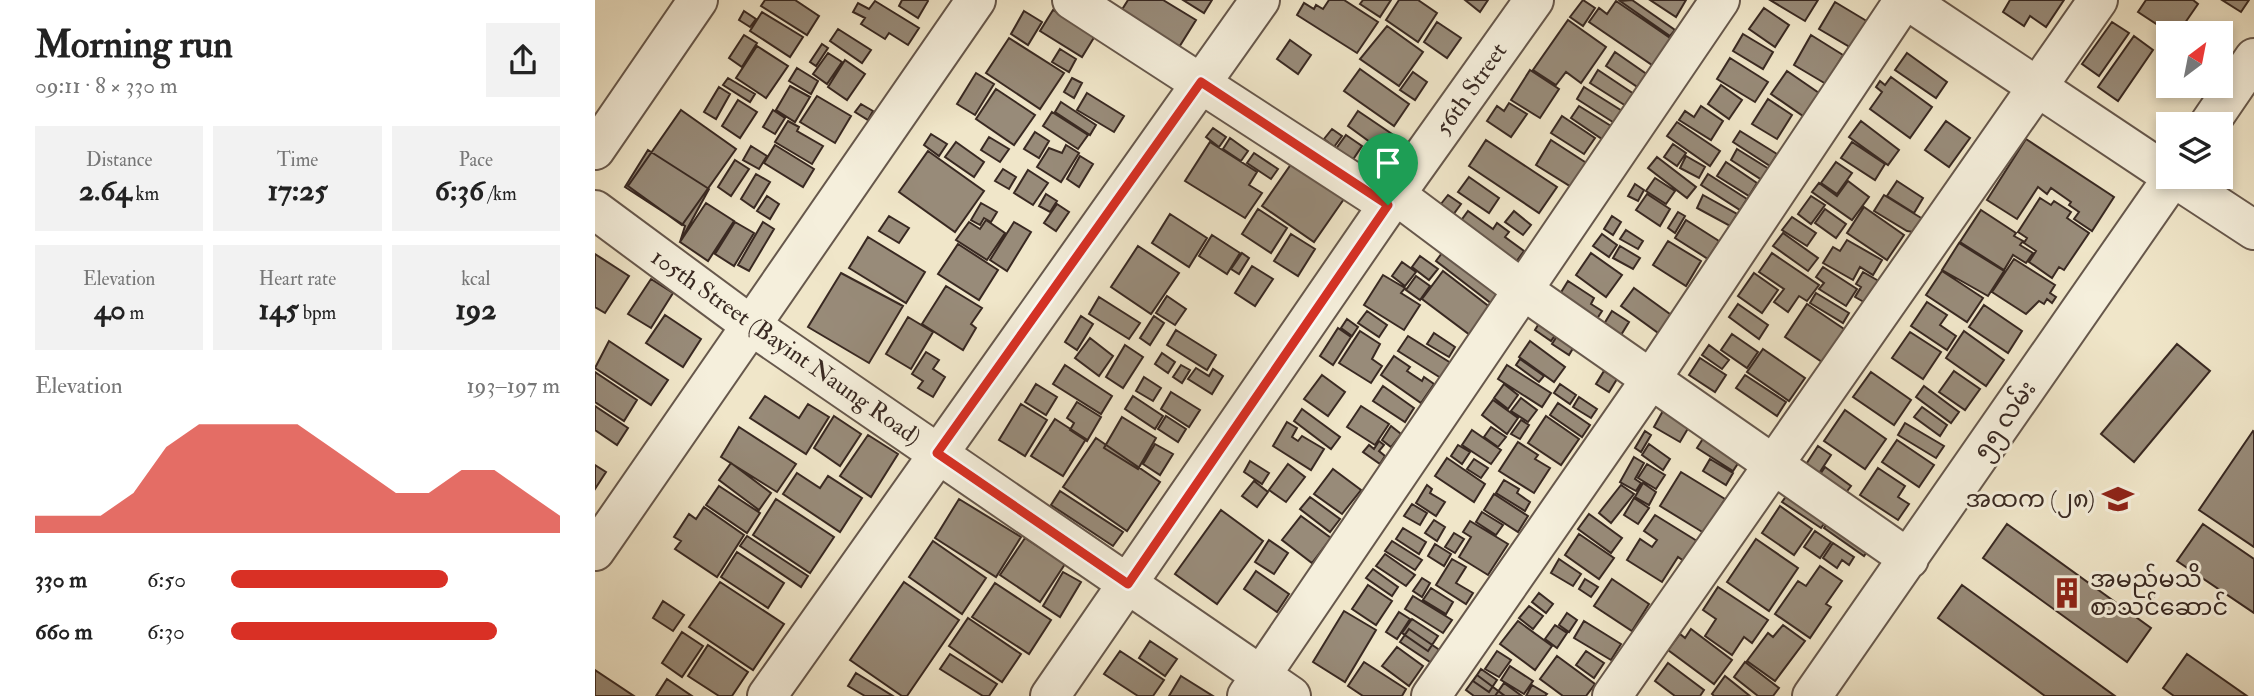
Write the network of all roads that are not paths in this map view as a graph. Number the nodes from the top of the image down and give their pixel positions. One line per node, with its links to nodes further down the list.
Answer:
1 (698, 0): 13 (street)
2 (976, 0): 21 (street)
3 (1072, 0): 10 (street)
4 (1260, 0): 10 (street)
5 (1534, 0): 17 (street, 56th Street)
6 (1720, 0): 20 (street)
7 (1906, 0): 11 (street); 22 (street)
8 (2098, 0): 11 (street)
9 (2254, 58): 12 (street)
10 (1201, 82): 17 (street); 23 (street)
11 (2038, 87): 14 (street); 24 (street)
12 (2217, 112)
13 (595, 150)
14 (2156, 166)
15 (2165, 189): 26 (street, ၅၅ လမ်း)
16 (2191, 189): 19 (street)
17 (1392, 200): 20 (street); 27 (street, 56th Street)
18 (595, 210): 21 (street, 105th Street (Bayint Naung Road))
19 (2254, 230)
20 (1523, 290): 22 (street); 28 (street)
21 (752, 326): 23 (street, 105th Street (Bayint Naung Road)); 25 (street)
22 (1651, 379): 24 (street); 31 (street)
23 (937, 453): 27 (street, 105th Street (Bayint Naung Road)); 29 (street)
24 (1772, 463): 26 (street); 32 (street)
25 (595, 551)
26 (1909, 559): 33 (street, ၅၅ လမ်း)
27 (1128, 584): 28 (street, 105th Street (Bayint Naung Road)); 30 (street, 56th Street)
28 (1267, 689)
29 (767, 696)
30 (1050, 696)
31 (1431, 696)
32 (1612, 696)
33 (1812, 696)

